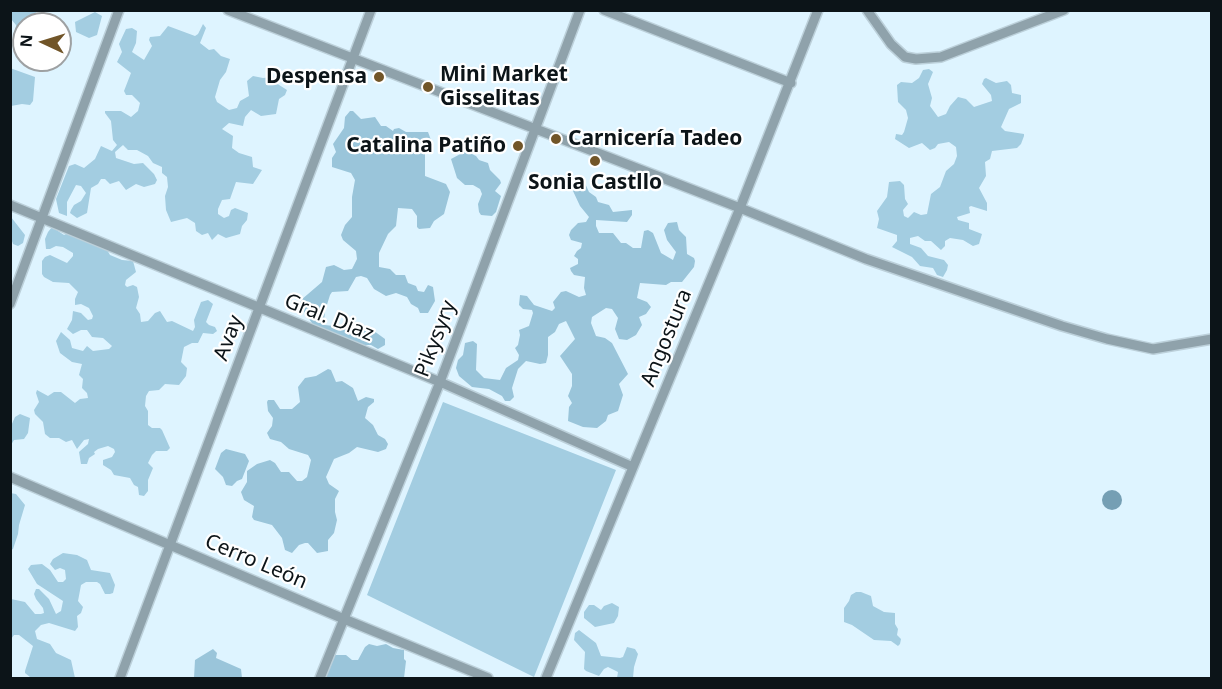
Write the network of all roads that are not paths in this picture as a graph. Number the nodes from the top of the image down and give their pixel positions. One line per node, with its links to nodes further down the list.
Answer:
1 (118, 10): 14 (street)
2 (228, 10): 9 (street)
3 (371, 10): 9 (street, Avay)
4 (580, 10): 11 (street, Pikysyry)
5 (604, 10): 10 (street)
6 (818, 10): 10 (street, Angostura)
7 (867, 10): 8 (street)
8 (1064, 10)
9 (352, 60): 11 (street); 16 (street, Avay)
10 (791, 83): 13 (street, Angostura)
11 (534, 130): 13 (street); 18 (street, Pikysyry)
12 (10, 205): 14 (street, Gral. Diaz)
13 (740, 208): 17 (street); 19 (street, Angostura)
14 (42, 217): 15 (street); 16 (street, Gral. Diaz)
15 (10, 304)
16 (259, 309): 18 (street, Gral. Diaz); 21 (street, Avay)
17 (1212, 339)
18 (440, 382): 19 (street, Gral. Diaz); 22 (street, Pikysyry)
19 (633, 467): 26 (street, Angostura)
20 (10, 477): 21 (street, Cerro León)
21 (171, 545): 22 (street, Cerro León); 23 (street, Avay)
22 (344, 619): 24 (street, Pikysyry); 25 (street, Cerro León)
23 (120, 678)
24 (320, 678)
25 (488, 678)
26 (546, 678)

